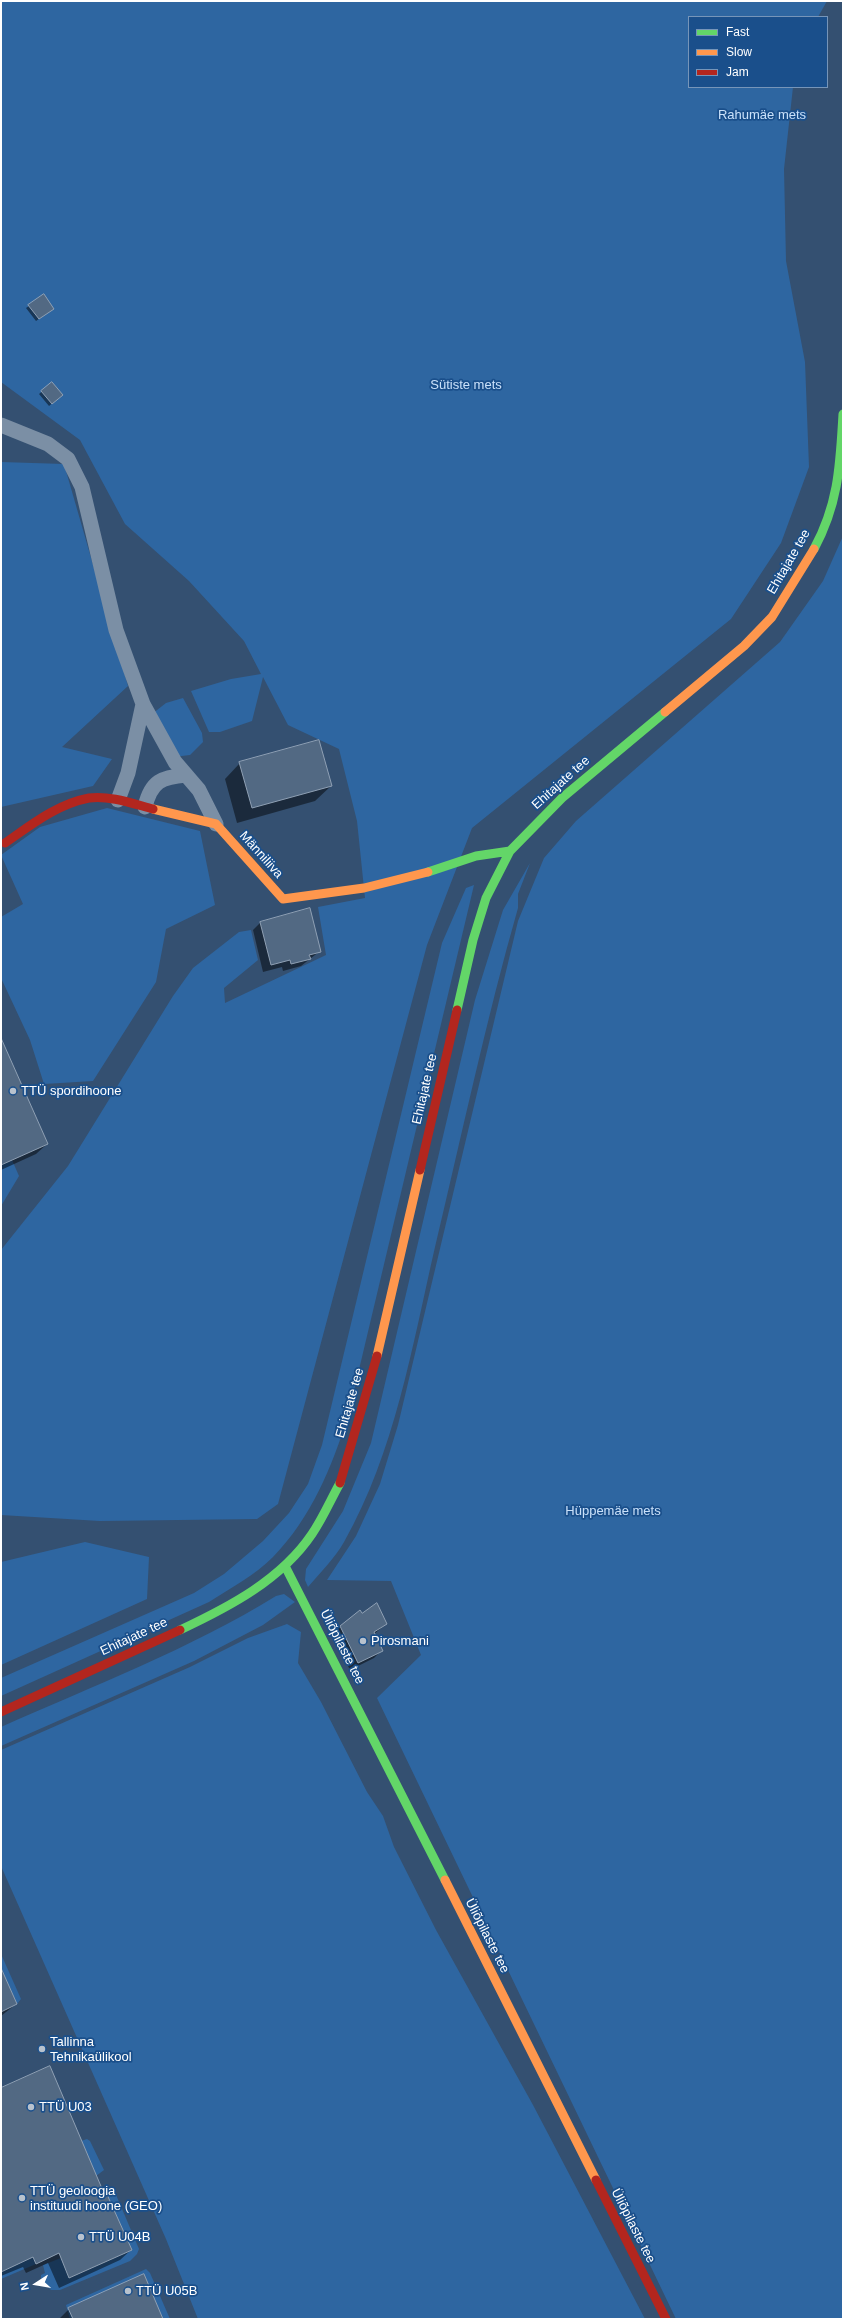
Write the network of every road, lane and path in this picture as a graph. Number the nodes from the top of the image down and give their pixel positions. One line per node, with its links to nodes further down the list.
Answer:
1 (843, 414): 9 (main road, Ehitajate tee)
2 (1, 425): 3 (street)
3 (143, 704): 4 (street); 5 (street)
4 (186, 775): 6 (street); 7 (street)
5 (118, 800): 6 (main road); 8 (main road)
6 (145, 807): 7 (main road)
7 (216, 824): 9 (main road, Männiliiva)
8 (5, 843)
9 (510, 851): 10 (main road, Ehitajate tee)
10 (284, 1566): 11 (main road, Ehitajate tee); 12 (main road, Üliõpilaste tee)
11 (1, 1712)
12 (666, 2319)

